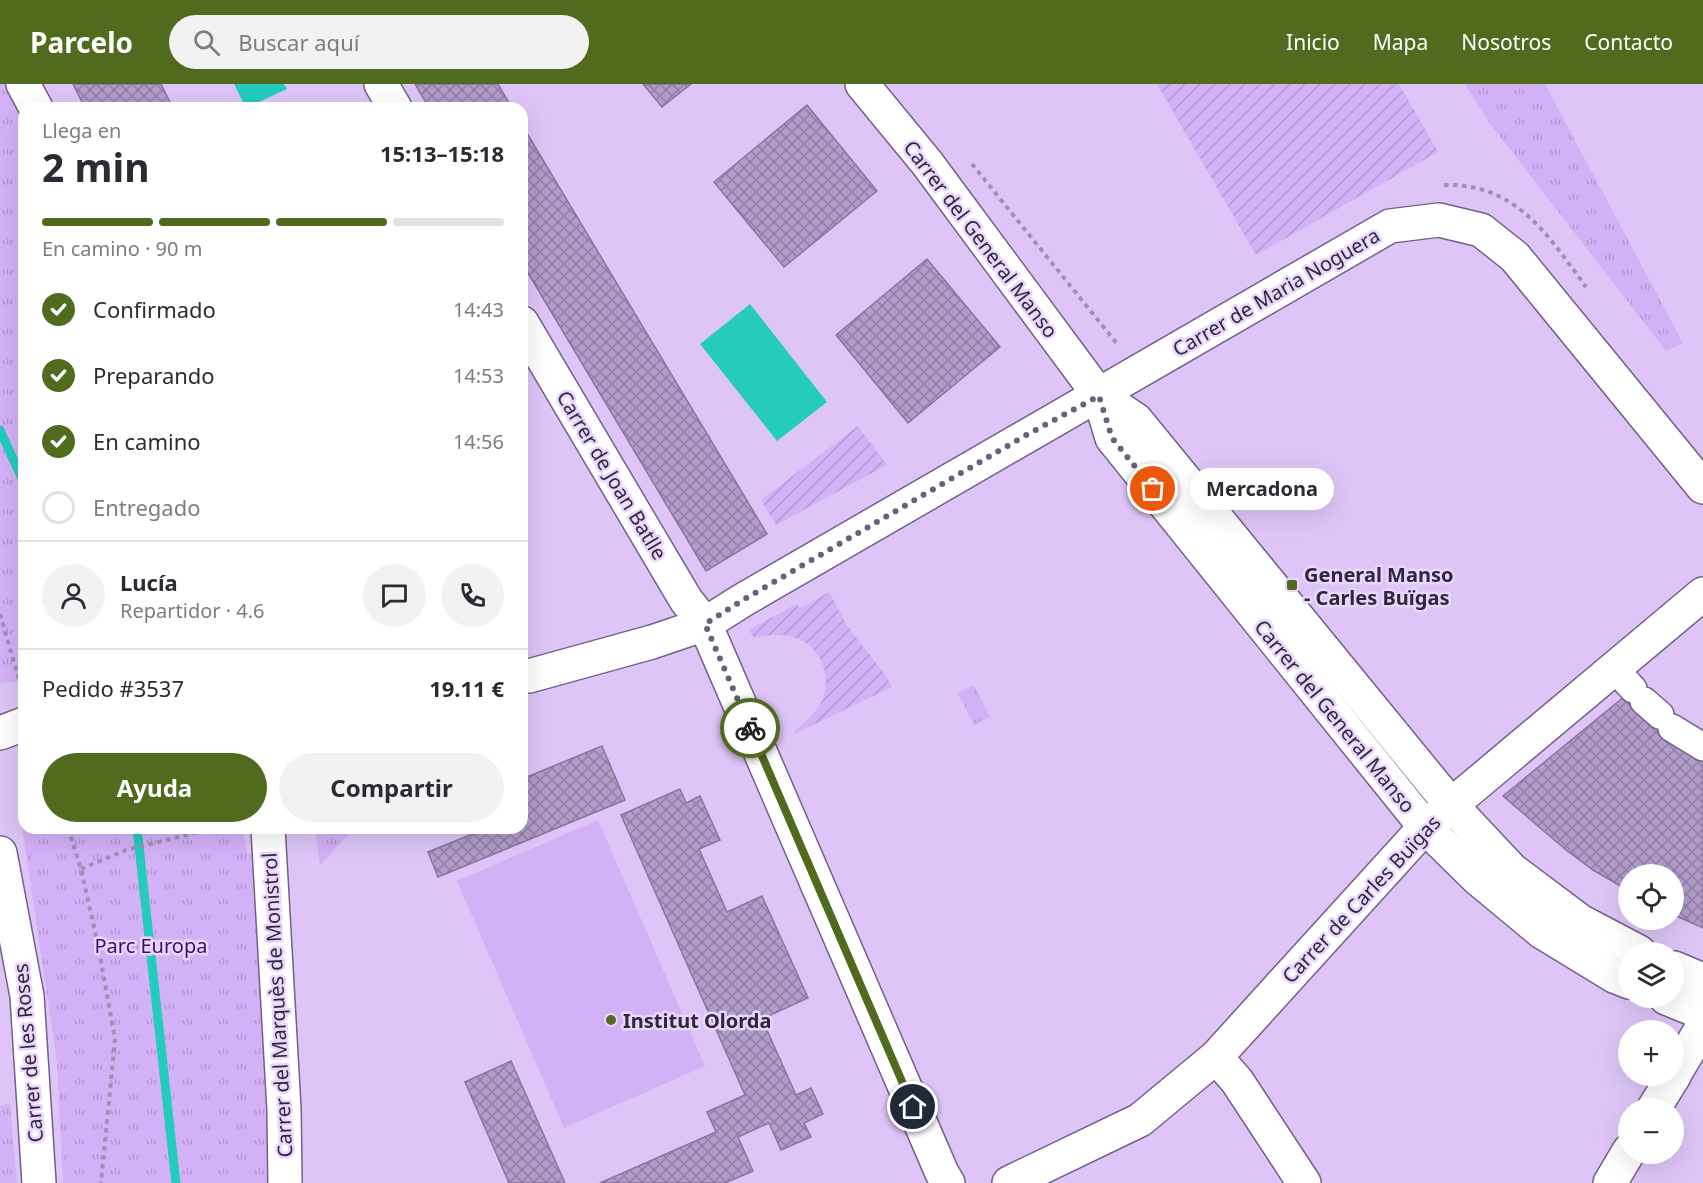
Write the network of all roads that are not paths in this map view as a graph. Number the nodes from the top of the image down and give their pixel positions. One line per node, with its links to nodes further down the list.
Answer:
1 (23, 84): 4 (street)
2 (381, 84): 5 (street)
3 (862, 84): 7 (street, Carrer del General Manso)
4 (33, 102)
5 (392, 102)
6 (528, 333): 10 (street, Carrer de Joan Batlle)
7 (1099, 396): 8 (street, Carrer de Maria Noguera); 10 (street, Carrer de Maria Noguera); 16 (street, Carrer del General Manso); 17 (street, Carrer del General Manso)
8 (1703, 487)
9 (1703, 594): 12 (street, Carrer de Carles Buïgas)
10 (705, 624): 11 (street, Carrer de Maria Noguera); 32 (street, Carrer de Joan Batlle)
11 (528, 676)
12 (1645, 700): 15 (street); 16 (street, Carrer de Carles Buïgas)
13 (18, 726): 14 (street)
14 (0, 733)
15 (1703, 747)
16 (1451, 805): 17 (street, Carrer de Carles Buïgas); 20 (street, Carrer del General Manso)
17 (1425, 828): 22 (street, Carrer del General Manso); 27 (street, Carrer de Carles Buïgas)
18 (268, 834): 31 (street, Carrer del Marquès de Monistrol)
19 (0, 853): 30 (street, Carrer de les Roses)
20 (1621, 942)
21 (1684, 972): 23 (street)
22 (1618, 978)
23 (1703, 980)
24 (1684, 1005): 25 (street)
25 (1703, 1013)
26 (1703, 1026): 28 (street)
27 (1216, 1057): 33 (street, Carrer de Carles Buïgas); 34 (street)
28 (1684, 1058)
29 (1621, 1164): 35 (street)
30 (39, 1183)
31 (285, 1183)
32 (948, 1183)
33 (1009, 1183)
34 (1304, 1183)
35 (1610, 1183)

